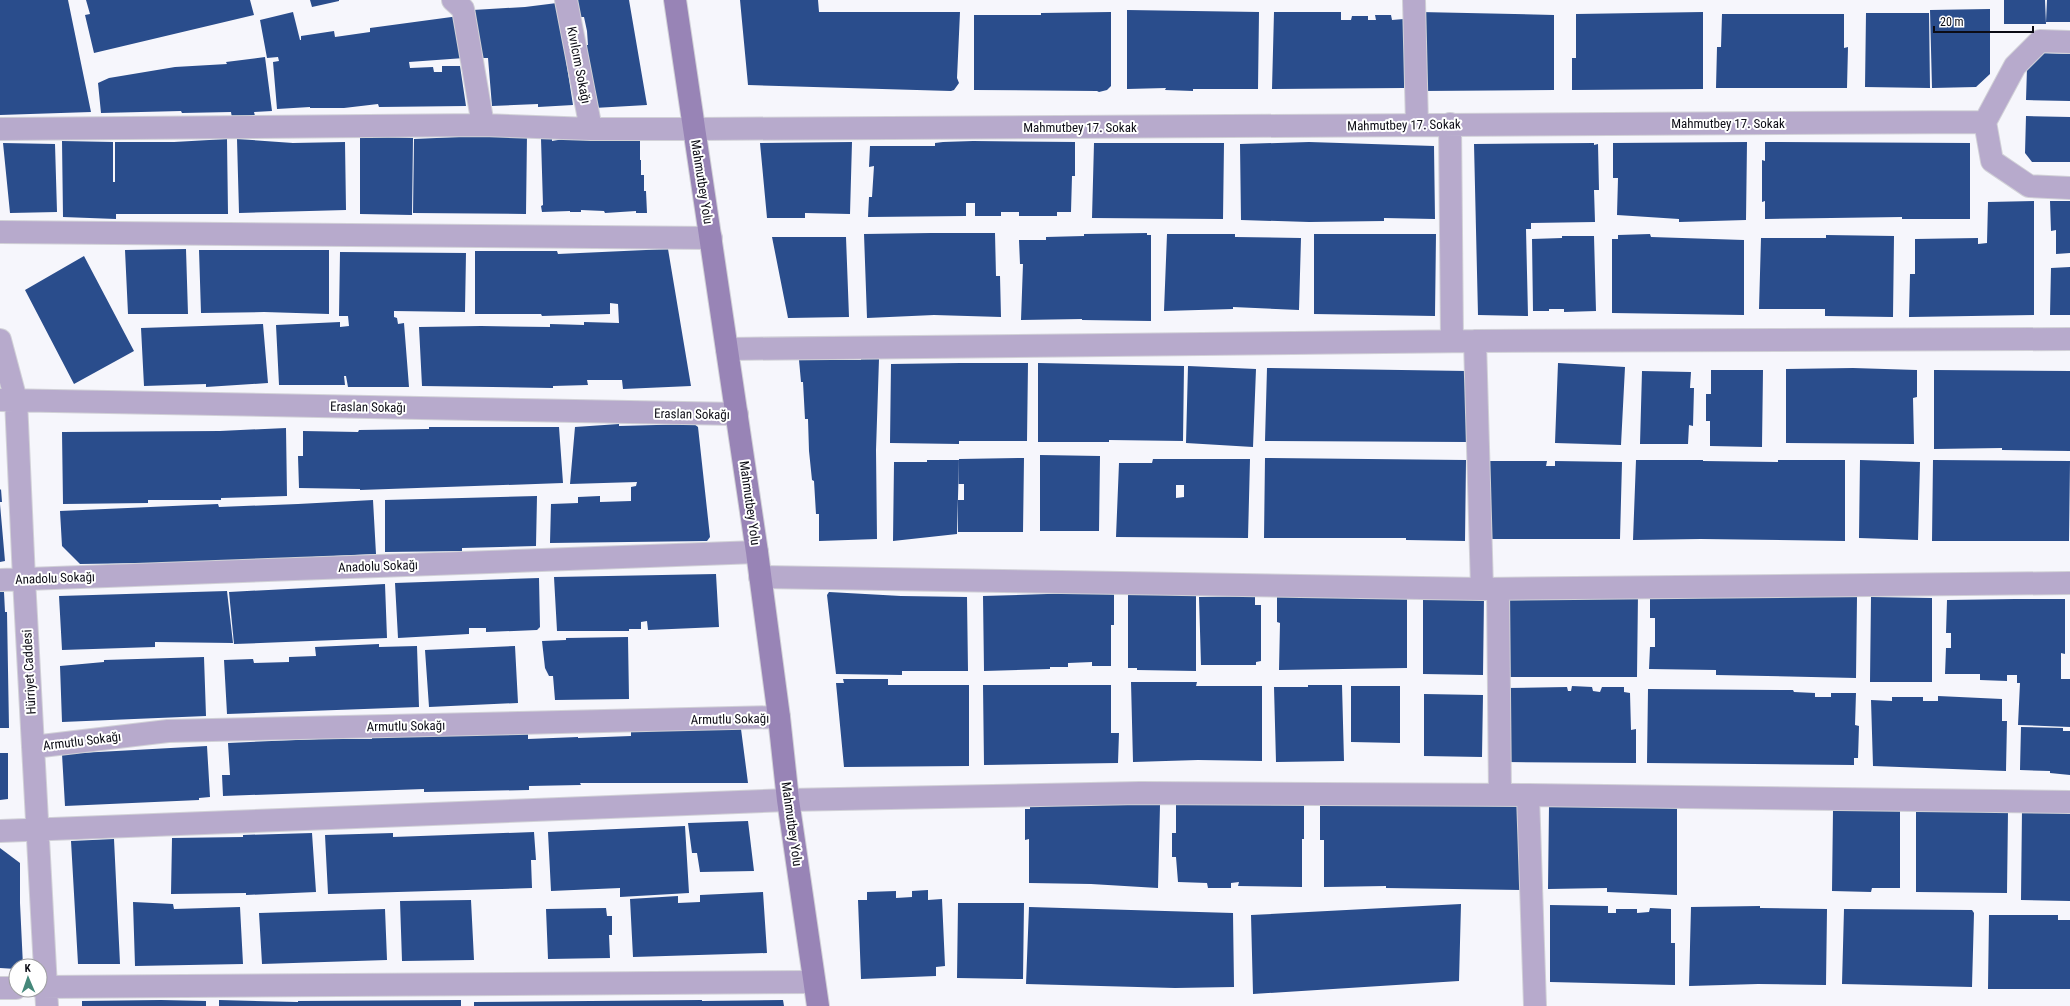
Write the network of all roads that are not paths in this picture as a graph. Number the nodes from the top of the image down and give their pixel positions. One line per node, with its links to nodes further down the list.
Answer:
1 (453, 0): 8 (street)
2 (566, 0): 11 (street, Kıvılcım Sokağı)
3 (675, 0): 12 (main road, Mahmutbey Yolu)
4 (1414, 0): 9 (street)
5 (2070, 42): 6 (street)
6 (1985, 122): 7 (street, Mahmutbey 17. Sokak); 13 (street)
7 (1450, 124): 9 (street, Mahmutbey 17. Sokak); 19 (street)
8 (483, 125): 10 (street, Mahmutbey 17. Sokak); 11 (street, Mahmutbey 17. Sokak)
9 (1417, 125): 12 (street, Mahmutbey 17. Sokak)
10 (0, 129)
11 (591, 129): 12 (street, Mahmutbey 17. Sokak)
12 (694, 129): 15 (main road, Mahmutbey Yolu)
13 (2070, 188)
14 (0, 232): 15 (street)
15 (710, 238): 20 (main road, Mahmutbey Yolu)
16 (2070, 339): 18 (street)
17 (0, 340): 21 (street, Hürriyet Caddesi)
18 (1475, 341): 19 (street); 28 (street)
19 (1452, 342): 20 (street)
20 (727, 349): 22 (main road, Mahmutbey Yolu)
21 (8, 400): 22 (street, Eraslan Sokağı); 25 (street, Hürriyet Caddesi)
22 (737, 414): 23 (main road, Mahmutbey Yolu)
23 (757, 552): 24 (main road, Mahmutbey Yolu); 25 (street, Anadolu Sokağı)
24 (760, 578): 28 (street); 29 (main road, Mahmutbey Yolu)
25 (24, 579): 26 (street, Anadolu Sokağı); 30 (street, Hürriyet Caddesi)
26 (0, 580)
27 (2070, 583): 28 (street)
28 (1490, 589): 31 (street)
29 (779, 717): 30 (street, Armutlu Sokağı); 33 (main road, Mahmutbey Yolu)
30 (33, 747): 35 (street, Hürriyet Caddesi)
31 (1500, 795): 32 (street); 33 (street)
32 (1528, 795): 34 (street); 41 (street)
33 (788, 800): 35 (street); 38 (main road, Mahmutbey Yolu)
34 (2070, 802)
35 (38, 830): 36 (street); 37 (street, Hürriyet Caddesi)
36 (0, 831)
37 (43, 958)
38 (814, 982): 39 (street); 40 (main road, Mahmutbey Yolu)
39 (48, 993)
40 (818, 1006)
41 (1535, 1006)

